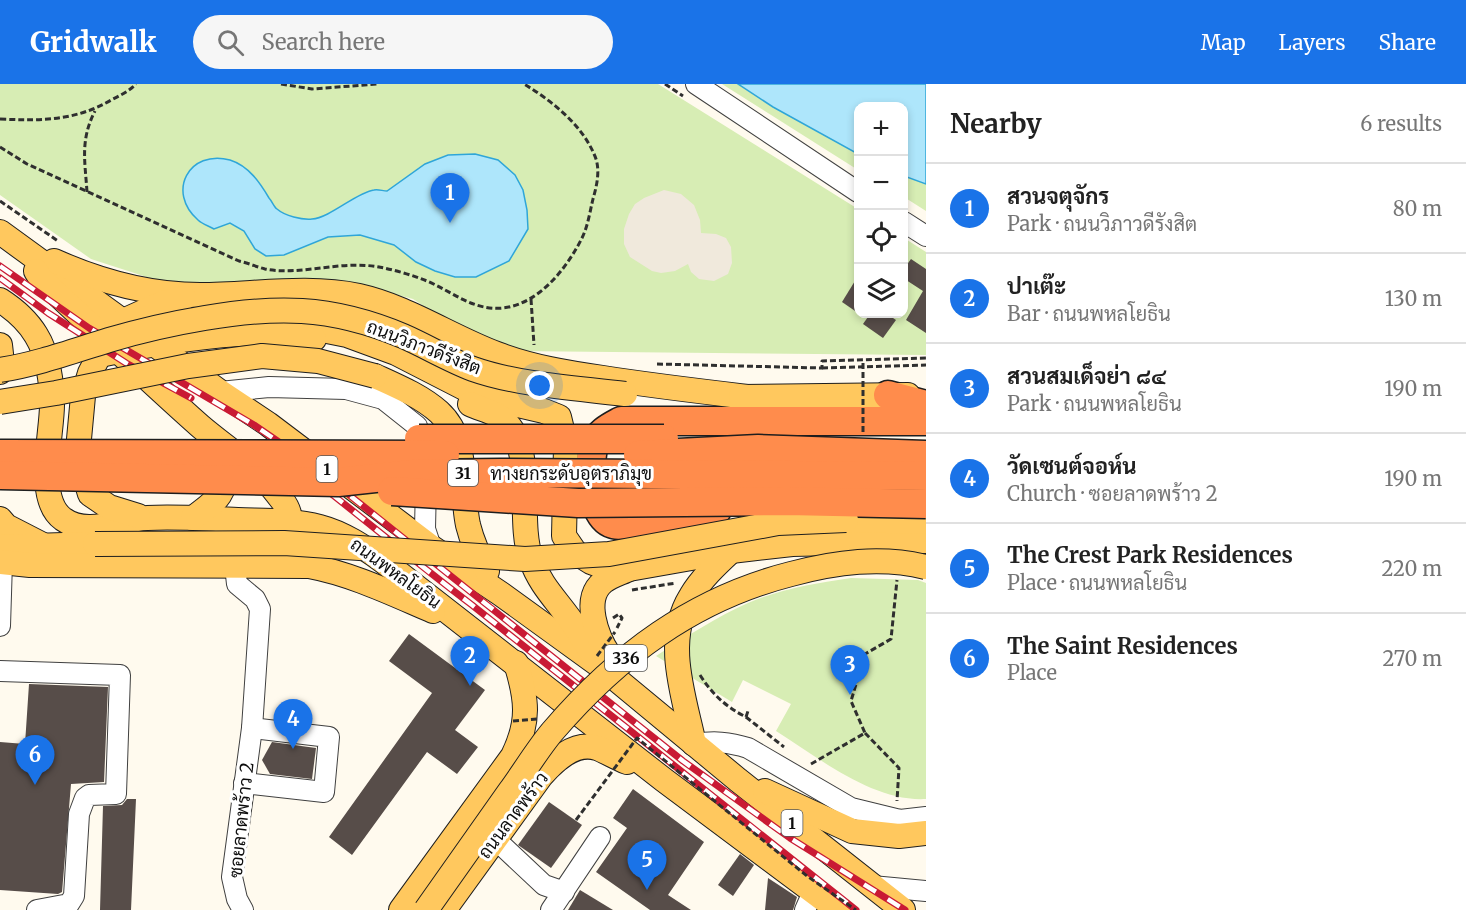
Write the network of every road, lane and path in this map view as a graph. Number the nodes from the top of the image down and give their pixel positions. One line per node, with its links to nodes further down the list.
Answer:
1 (136, 84): 6 (path)
2 (281, 84): 3 (path)
3 (378, 84)
4 (524, 84): 17 (path)
5 (696, 84): 10 (street)
6 (130, 86): 7 (path)
7 (96, 109): 8 (path); 11 (path)
8 (0, 119)
9 (0, 147): 11 (path)
10 (854, 189)
11 (87, 192): 17 (path)
12 (908, 225): 13 (street)
13 (926, 236)
14 (9, 238): 16 (main road); 19 (main road); 23 (main road)
15 (310, 292): 16 (main road); 27 (main road); 36 (main road)
16 (198, 295): 19 (main road)
17 (531, 299): 27 (path)
18 (0, 300): 22 (main road, ถนนพหลโยธิน)
19 (123, 321): 20 (main road); 23 (main road)
20 (154, 344): 23 (main road); 30 (main road, 1); 38 (main road)
21 (0, 345): 29 (main road)
22 (41, 345): 42 (main road); 54 (main road, ถนนพหลโยธิน)
23 (109, 349): 40 (main road); 42 (main road)
24 (926, 358): 25 (path)
25 (822, 361)
26 (926, 365): 28 (path)
27 (535, 366): 33 (main road)
28 (822, 368)
29 (0, 371): 37 (main road, ถนนวิภาวดีรังสิต, bridge)
30 (220, 392): 62 (main road, 1); 62 (street)
31 (926, 394): 32 (main road, ถนนวิภาวดีรังสิต)
32 (888, 395): 33 (main road, ถนนวิภาวดีรังสิต); 35 (highway)
33 (757, 398): 37 (main road, ถนนวิภาวดีรังสิต)
34 (0, 402): 72 (main road, bridge)
35 (926, 405)
36 (521, 406): 38 (main road); 44 (main road)
37 (623, 407): 39 (highway); 44 (main road); 53 (highway)
38 (500, 419): 78 (main road)
39 (926, 421)
40 (201, 427): 55 (main road); 58 (main road)
41 (0, 438): 43 (highway, 31, bridge)
42 (79, 439): 54 (main road)
43 (926, 439): 45 (highway, bridge)
44 (566, 446): 71 (main road)
45 (758, 449): 46 (highway, ทางยกระดับอุตราภิมุข / 31, bridge); 47 (highway, ทางยกระดับอุตราภิมุข / 31, bridge)
46 (0, 454)
47 (926, 455)
48 (0, 475): 50 (highway, ทางยกระดับอุตราภิมุข / 31, bridge)
49 (926, 476): 50 (highway, ทางยกระดับอุตราภิมุข / 31, bridge)
50 (338, 482): 53 (highway, bridge)
51 (0, 488): 52 (highway, 31, bridge)
52 (926, 492)
53 (926, 505)
54 (145, 518): 55 (main road, ถนนพหลโยธิน / 1)
55 (194, 518): 57 (main road, ถนนพหลโยธิน / 1)
56 (0, 519): 61 (main road)
57 (254, 520): 58 (main road, ถนนพหลโยธิน / 1); 63 (main road)
58 (291, 521): 63 (main road); 74 (main road, ถนนพหลโยธิน / 1)
59 (926, 522): 61 (main road, bridge)
60 (926, 541): 64 (main road)
61 (41, 544): 65 (main road)
62 (431, 547): 72 (main road, 1)
63 (283, 548): 66 (main road); 67 (main road)
64 (731, 551): 70 (main road); 71 (main road)
65 (1, 557): 66 (main road); 75 (street)
66 (243, 566): 67 (main road); 82 (street, ซอยลาดพร้าว 2)
67 (309, 566): 74 (main road)
68 (926, 567): 105 (main road, 336, bridge)
69 (897, 572): 83 (path)
70 (703, 578): 71 (path); 84 (main road)
71 (627, 580): 80 (main road)
72 (501, 594): 78 (main road, 1)
73 (606, 614): 76 (path)
74 (461, 622): 77 (main road, ถนนพหลโยธิน / 1)
75 (0, 626)
76 (615, 632)
77 (516, 663): 87 (main road, ถนนลาดพร้าว); 88 (main road, ถนนพหลโยธิน / 1)
78 (599, 665): 80 (main road, 1)
79 (0, 671): 102 (street)
80 (635, 694): 84 (main road, 1)
81 (746, 717): 85 (path)
82 (252, 728): 90 (street, ซอยลาดพร้าว 2); 90 (street)
83 (866, 733): 86 (path); 92 (path)
84 (694, 744): 89 (main road, 1); 93 (street)
85 (790, 752)
86 (808, 766)
87 (499, 774): 91 (main road); 104 (main road, ถนนลาดพร้าว)
88 (664, 780): 91 (main road, ถนนลาดพร้าว); 101 (main road, ถนนพหลโยธิน / 1)
89 (738, 780): 95 (main road); 100 (main road, 1)
90 (244, 783): 103 (street, ซอยลาดพร้าว 2)
91 (525, 797): 97 (main road, ถนนลาดพร้าว)
92 (897, 808)
93 (926, 817)
94 (576, 820): 109 (path, bridge)
95 (926, 833)
96 (600, 837): 99 (street)
97 (495, 839): 99 (street); 106 (main road, ถนนลาดพร้าว)
98 (926, 891): 100 (street)
99 (564, 892): 107 (street)
100 (888, 899): 110 (street)
101 (809, 901): 108 (main road, ถนนพหลโยธิน / 1)
102 (37, 910)
103 (243, 910)
104 (401, 910)
105 (426, 910)
106 (444, 910)
107 (551, 910)
108 (838, 910)
109 (856, 910)
110 (917, 910)

